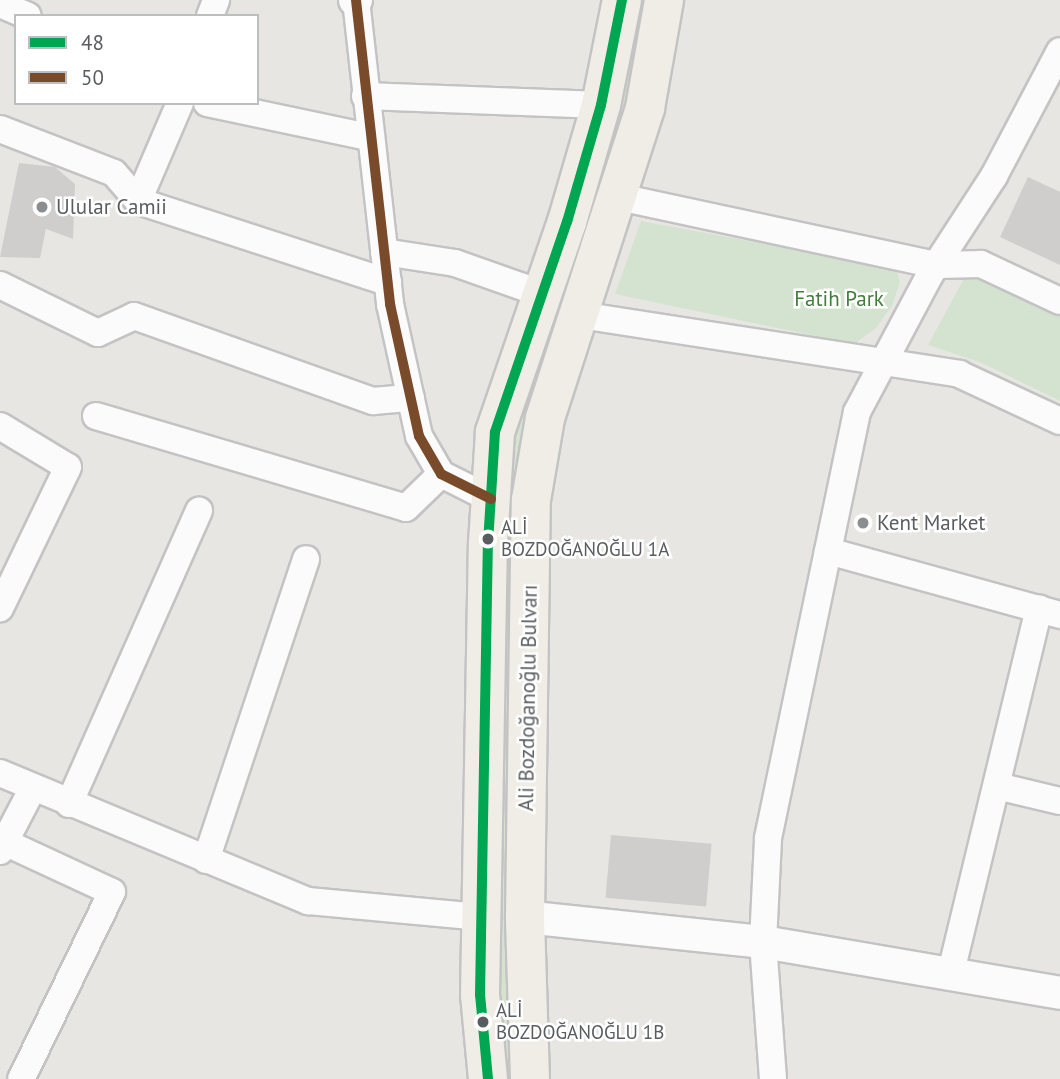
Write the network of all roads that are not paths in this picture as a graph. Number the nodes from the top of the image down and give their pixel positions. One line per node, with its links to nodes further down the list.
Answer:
1 (356, 0): 7 (street)
2 (622, 0): 10 (main road, Ali Bozdoğanoğlu Bulvarı)
3 (664, 0): 13 (main road, Ali Bozdoğanoğlu Bulvarı)
4 (0, 4): 5 (street)
5 (23, 14)
6 (1060, 51): 16 (street)
7 (365, 96): 10 (street); 12 (street)
8 (179, 105): 14 (street)
9 (217, 105): 12 (street)
10 (601, 105): 19 (main road, Ali Bozdoğanoğlu Bulvarı)
11 (0, 129): 14 (street)
12 (369, 137): 15 (street)
13 (619, 197): 16 (street); 21 (main road, Ali Bozdoğanoğlu Bulvarı)
14 (138, 201): 17 (street)
15 (384, 252): 17 (street); 19 (street)
16 (937, 265): 20 (street); 22 (street)
17 (388, 282): 23 (street)
18 (0, 285): 23 (street)
19 (543, 294): 28 (main road, Ali Bozdoğanoğlu Bulvarı)
20 (1060, 302)
21 (580, 315): 22 (street); 42 (main road, Ali Bozdoğanoğlu Bulvarı)
22 (882, 365): 25 (street); 30 (street)
23 (411, 398): 27 (street)
24 (96, 416): 27 (street)
25 (1060, 421)
26 (0, 426): 32 (street)
27 (441, 474): 28 (street)
28 (491, 499): 41 (main road, Ali Bozdoğanoğlu Bulvarı)
29 (199, 511): 38 (street)
30 (828, 551): 33 (street); 43 (street)
31 (306, 559): 40 (street)
32 (0, 608)
33 (1050, 612): 35 (street)
34 (0, 773): 36 (street)
35 (997, 786): 37 (street); 44 (street)
36 (33, 788): 38 (street); 39 (street)
37 (1060, 801)
38 (69, 804): 40 (street)
39 (2, 844): 46 (street)
40 (206, 860): 41 (street)
41 (482, 917): 47 (main road, Ali Bozdoğanoğlu Bulvarı)
42 (526, 917): 43 (street); 48 (main road, Ali Bozdoğanoğlu Bulvarı)
43 (763, 942): 44 (street); 49 (street)
44 (951, 972): 45 (street)
45 (1060, 993)
46 (21, 1079)
47 (488, 1079)
48 (530, 1079)
49 (773, 1079)

